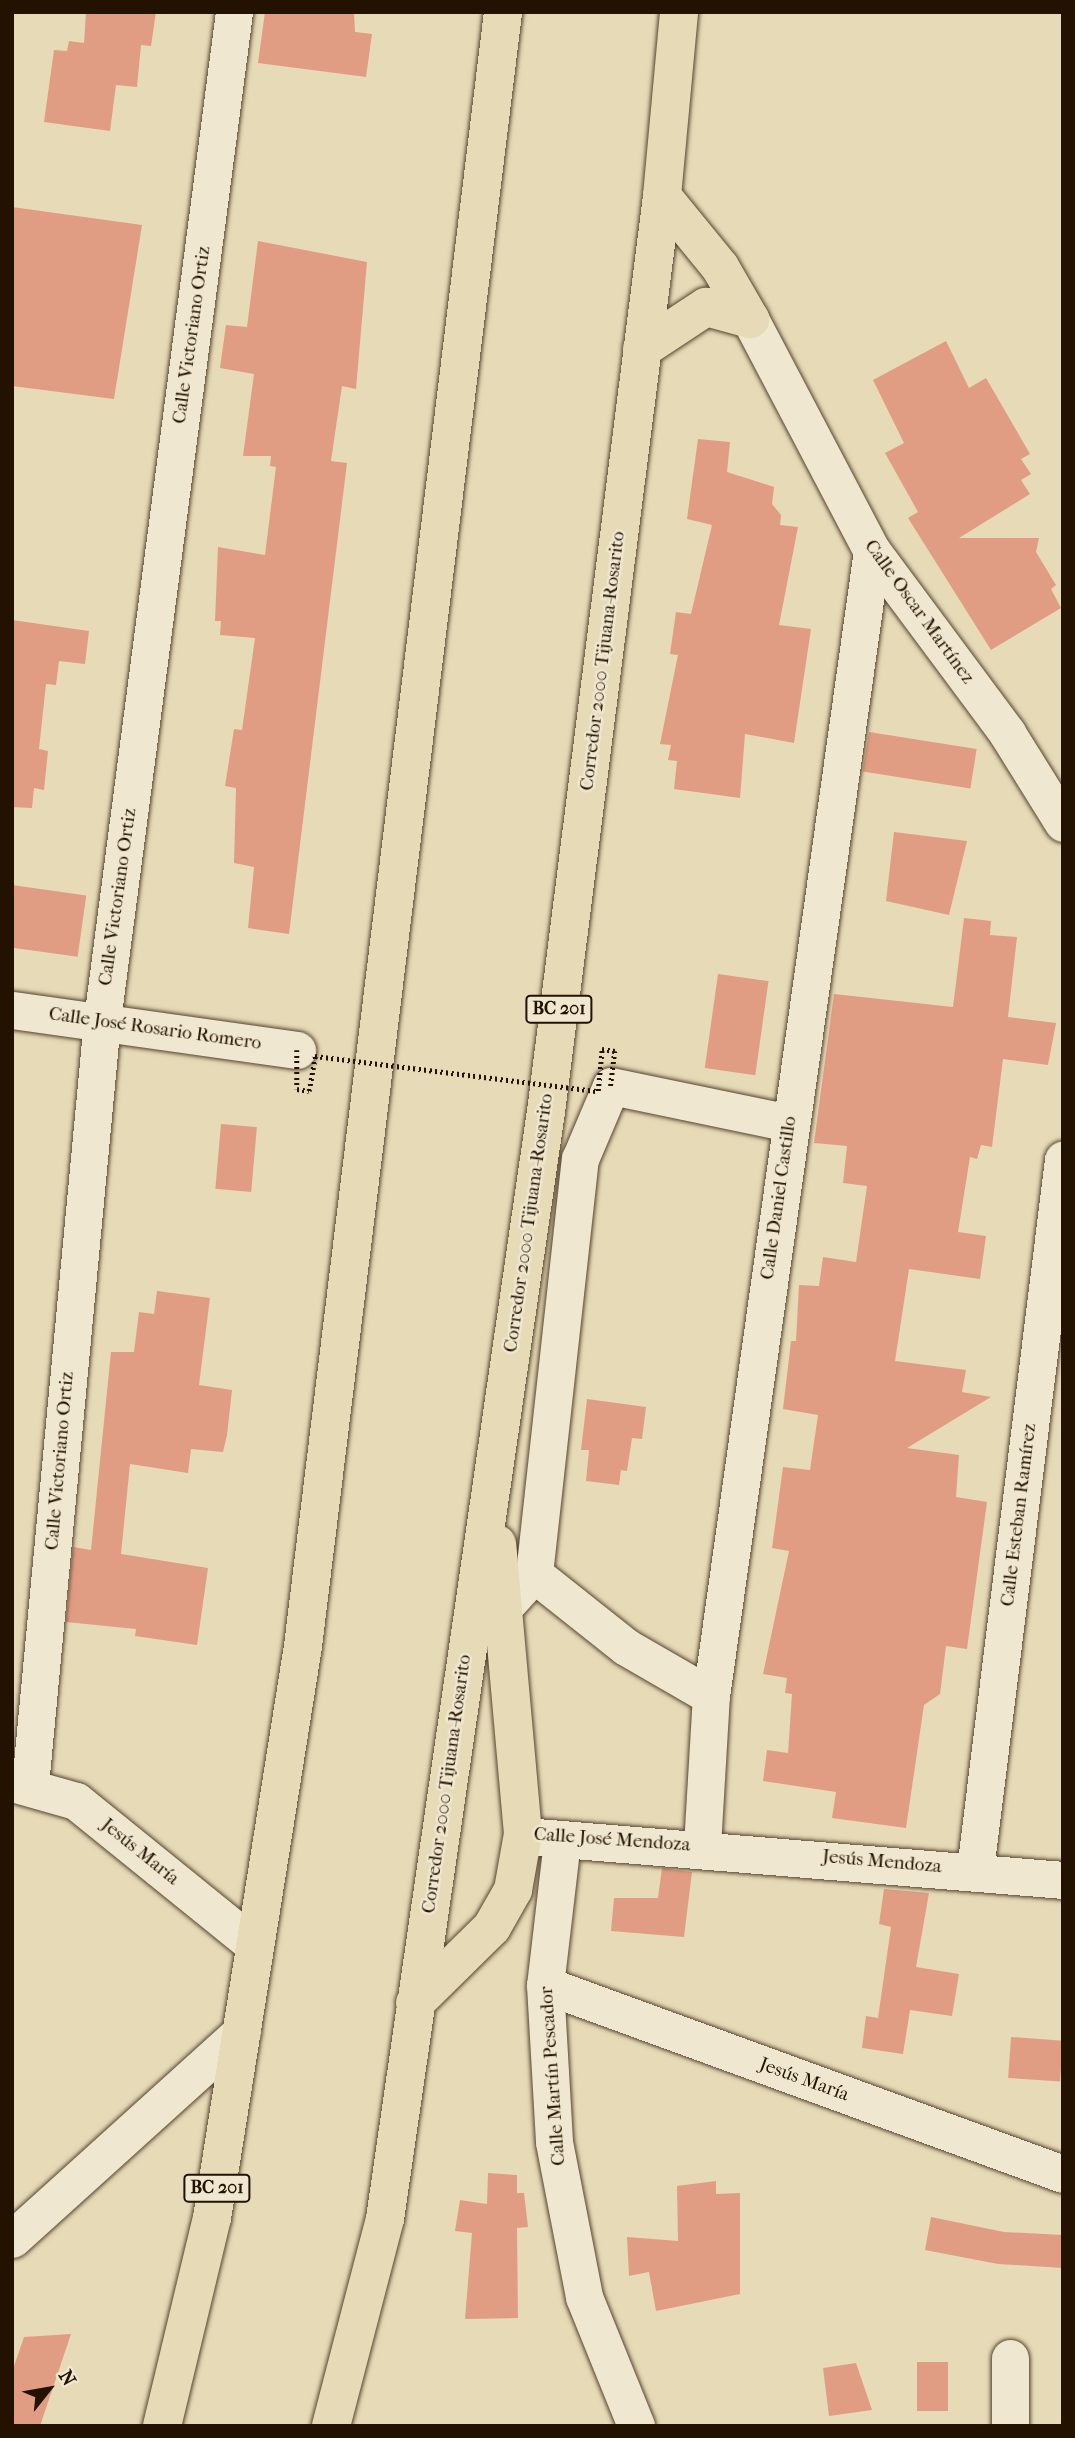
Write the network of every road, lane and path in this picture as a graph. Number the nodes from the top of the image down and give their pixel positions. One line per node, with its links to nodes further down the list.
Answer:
1 (234, 12): 10 (street, Calle Victoriano Ortiz)
2 (503, 12): 25 (highway, BC 201)
3 (679, 12): 4 (highway, Corredor 2000 Tijuana-Rosarito / BC 201)
4 (662, 196): 5 (highway); 6 (highway, Corredor 2000 Tijuana-Rosarito / BC 201)
5 (750, 319): 6 (highway); 7 (street, Calle Oscar Martínez)
6 (642, 349): 15 (highway, Corredor 2000 Tijuana-Rosarito / BC 201)
7 (872, 551): 8 (street, Calle Oscar Martínez); 13 (street, Calle Daniel Castillo)
8 (1063, 823)
9 (12, 1010): 10 (street, Calle José Rosario Romero)
10 (102, 1020): 11 (street, Calle José Rosario Romero); 19 (street, Calle Victoriano Ortiz)
11 (297, 1050): 12 (path, bridge)
12 (611, 1086): 13 (street); 16 (street)
13 (790, 1123): 18 (street, Calle Daniel Castillo)
14 (1063, 1159): 23 (street, Calle Esteban Ramírez)
15 (492, 1479): 17 (highway); 27 (highway, Corredor 2000 Tijuana-Rosarito / BC 201)
16 (534, 1574): 17 (street); 18 (street)
17 (503, 1608): 20 (highway)
18 (711, 1696): 22 (street, Calle Daniel Castillo)
19 (21, 1784): 25 (street, Jesús María)
20 (523, 1834): 21 (street, Calle José Mendoza); 27 (highway)
21 (562, 1841): 22 (street, Calle José Mendoza); 26 (street, Calle Martín Pescador)
22 (702, 1846): 23 (street, Jesús Mendoza)
23 (975, 1870): 24 (street, Jesús Mendoza)
24 (1063, 1880)
25 (255, 1946): 28 (highway, BC 201)
26 (545, 1985): 29 (street, Jesús María); 34 (street, Calle Martín Pescador)
27 (415, 2003): 33 (highway, Corredor 2000 Tijuana-Rosarito / BC 201)
28 (242, 2031): 30 (street); 32 (highway, BC 201)
29 (1063, 2174)
30 (12, 2239)
31 (1010, 2358): 35 (street)
32 (162, 2426)
33 (331, 2426)
34 (636, 2426)
35 (1010, 2426)

